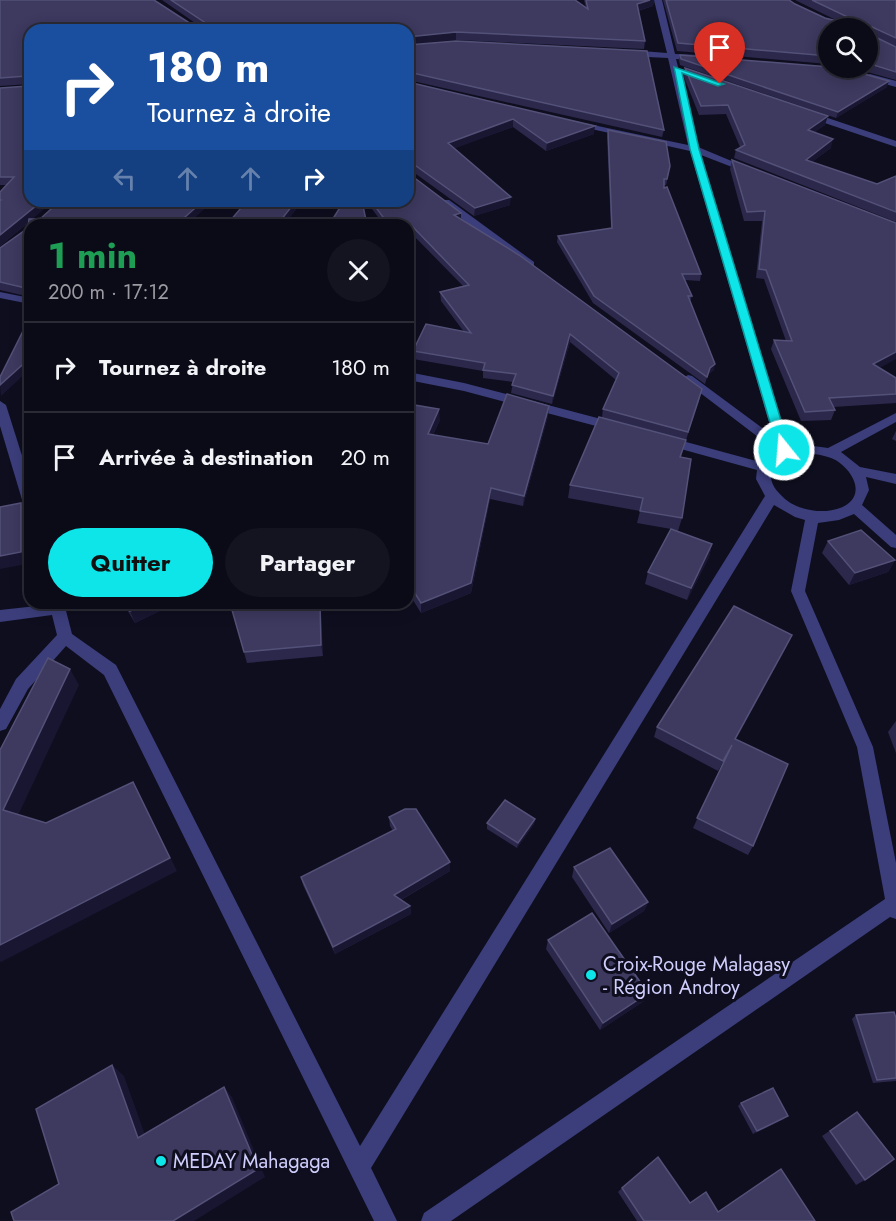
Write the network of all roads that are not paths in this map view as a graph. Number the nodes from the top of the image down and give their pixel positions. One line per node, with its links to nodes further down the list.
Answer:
1 (658, 0): 3 (street)
2 (615, 52): 3 (street)
3 (672, 56): 4 (street); 10 (street)
4 (707, 58)
5 (875, 78): 6 (street)
6 (896, 84)
7 (797, 110): 9 (street)
8 (563, 121): 10 (street)
9 (896, 144)
10 (694, 149): 11 (street); 22 (street)
11 (758, 174)
12 (437, 196): 13 (street)
13 (543, 273)
14 (0, 295): 15 (street)
15 (24, 300)
16 (678, 372): 22 (street)
17 (414, 377): 20 (street)
18 (0, 405): 27 (street)
19 (896, 417): 23 (street)
20 (625, 430)
21 (648, 436): 24 (street)
22 (784, 450): 23 (street); 24 (street)
23 (829, 453): 25 (street)
24 (763, 467): 28 (street)
25 (854, 470): 26 (street); 29 (street)
26 (896, 479)
27 (24, 483)
28 (771, 497): 30 (street); 38 (street)
29 (855, 507): 30 (street); 31 (street)
30 (812, 517): 37 (street)
31 (896, 543)
32 (40, 609): 34 (street)
33 (58, 609): 35 (street)
34 (0, 616)
35 (65, 638): 36 (street); 38 (street)
36 (0, 724)
37 (895, 905): 40 (street)
38 (360, 1165): 39 (street)
39 (386, 1221)
40 (432, 1221)

